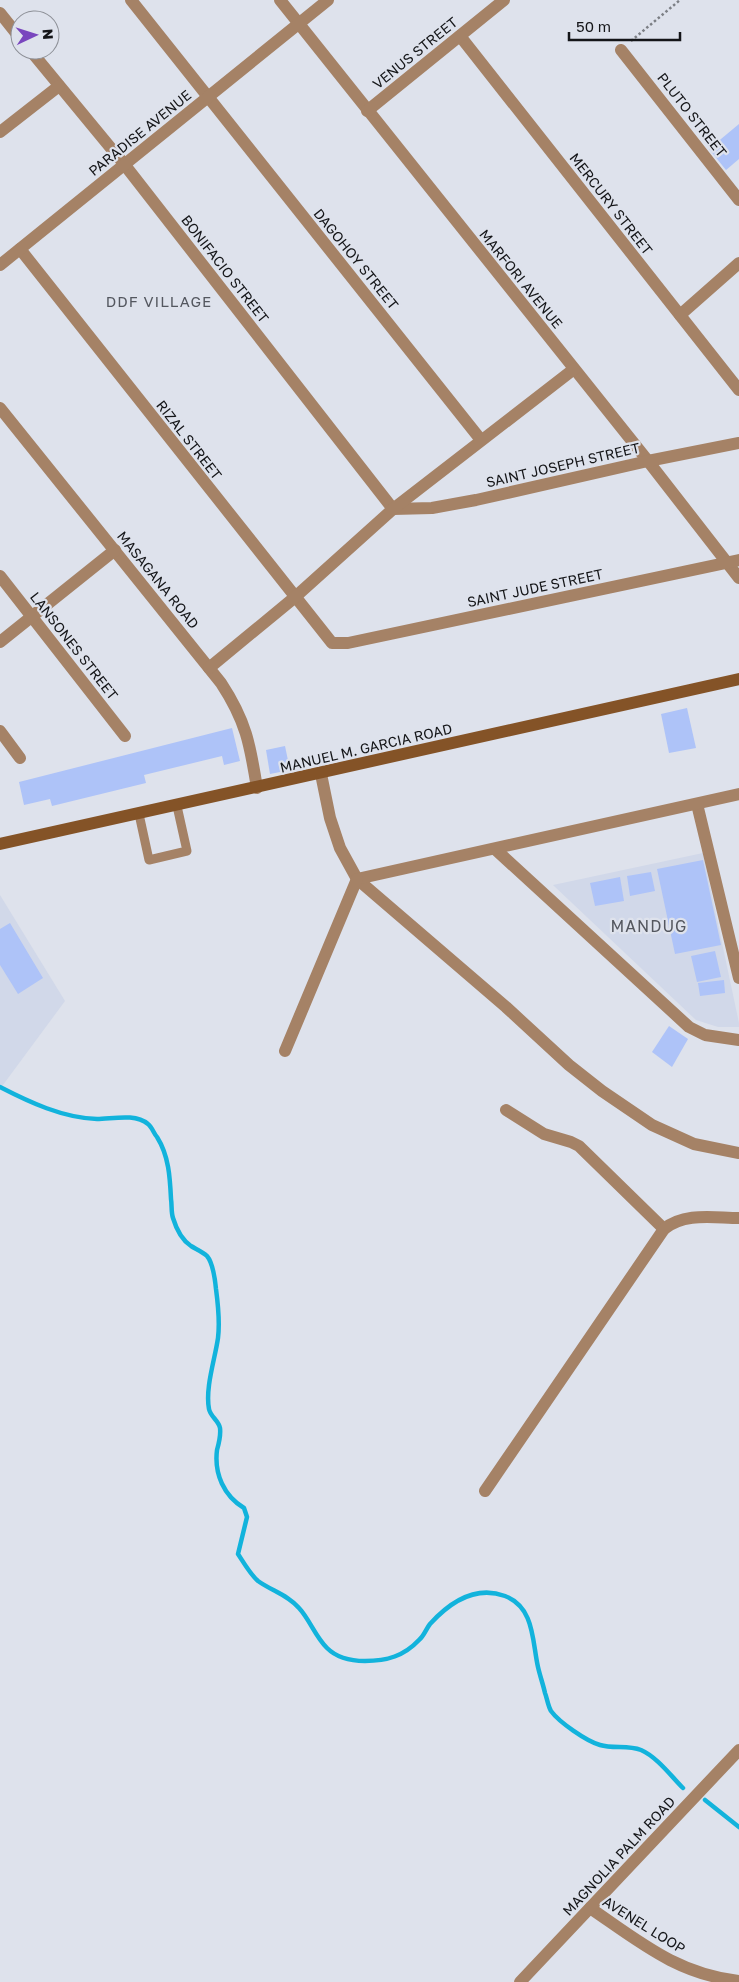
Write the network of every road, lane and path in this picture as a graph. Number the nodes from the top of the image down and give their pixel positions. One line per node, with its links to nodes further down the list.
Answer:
1 (131, 0): 13 (street, DAGOHOY STREET)
2 (280, 0): 7 (street, MARFORI AVENUE)
3 (328, 0): 7 (street, PARADISE AVENUE)
4 (504, 0): 9 (street, VENUS STREET)
5 (680, 0): 10 (path)
6 (0, 15): 8 (street)
7 (299, 23): 13 (street, PARADISE AVENUE); 14 (street, MARFORI AVENUE)
8 (10, 26)
9 (460, 36): 14 (street, VENUS STREET); 21 (street, MERCURY STREET)
10 (621, 50): 17 (street, PLUTO STREET)
11 (38, 60): 12 (street, BONIFACIO STREET)
12 (59, 86): 15 (street); 16 (street, BONIFACIO STREET)
13 (208, 97): 16 (street, PARADISE AVENUE); 25 (street, DAGOHOY STREET)
14 (368, 111): 22 (street, MARFORI AVENUE)
15 (0, 132)
16 (124, 164): 18 (street, PARADISE AVENUE); 28 (street, BONIFACIO STREET)
17 (739, 200)
18 (20, 249): 20 (street, PARADISE AVENUE); 33 (street, RIZAL STREET)
19 (739, 263): 21 (street)
20 (0, 265)
21 (680, 315): 23 (street, MERCURY STREET)
22 (574, 369): 25 (street); 27 (street, MARFORI AVENUE)
23 (739, 390)
24 (0, 408): 29 (street, MASAGANA ROAD)
25 (481, 440): 28 (street)
26 (739, 443): 27 (street, SAINT JOSEPH STREET)
27 (648, 461): 28 (street, SAINT JOSEPH STREET); 30 (street, MARFORI AVENUE)
28 (393, 509): 33 (street)
29 (115, 550): 34 (street); 37 (street, MASAGANA ROAD)
30 (733, 561): 32 (street, MARFORI AVENUE); 36 (street, SAINT JUDE STREET)
31 (0, 576): 34 (street, LANSONES STREET)
32 (739, 578)
33 (294, 598): 36 (street, RIZAL STREET); 37 (street)
34 (32, 616): 35 (street); 40 (street, LANSONES STREET)
35 (0, 642)
36 (338, 644)
37 (209, 668): 43 (street, MASAGANA ROAD)
38 (739, 679): 42 (main road, MANUEL M. GARCIA ROAD)
39 (0, 731): 41 (street)
40 (125, 736)
41 (20, 758)
42 (321, 774): 43 (main road, MANUEL M. GARCIA ROAD); 50 (street)
43 (257, 788): 46 (main road, MANUEL M. GARCIA ROAD)
44 (739, 794): 45 (street)
45 (697, 804): 49 (street); 51 (street)
46 (177, 806): 47 (main road, MANUEL M. GARCIA ROAD); 47 (lane)
47 (139, 814): 48 (main road, MANUEL M. GARCIA ROAD)
48 (0, 844)
49 (495, 849): 50 (street); 52 (street)
50 (357, 879): 53 (street); 55 (street)
51 (739, 978)
52 (739, 1040)
53 (285, 1051)
54 (506, 1110): 57 (street)
55 (739, 1153)
56 (739, 1218): 57 (street)
57 (664, 1228): 58 (street)
58 (485, 1491)
59 (739, 1750): 60 (street, MAGNOLIA PALM ROAD)
60 (590, 1908): 61 (street, AVENEL LOOP); 62 (street, MAGNOLIA PALM ROAD)
61 (739, 1981)
62 (520, 1982)

